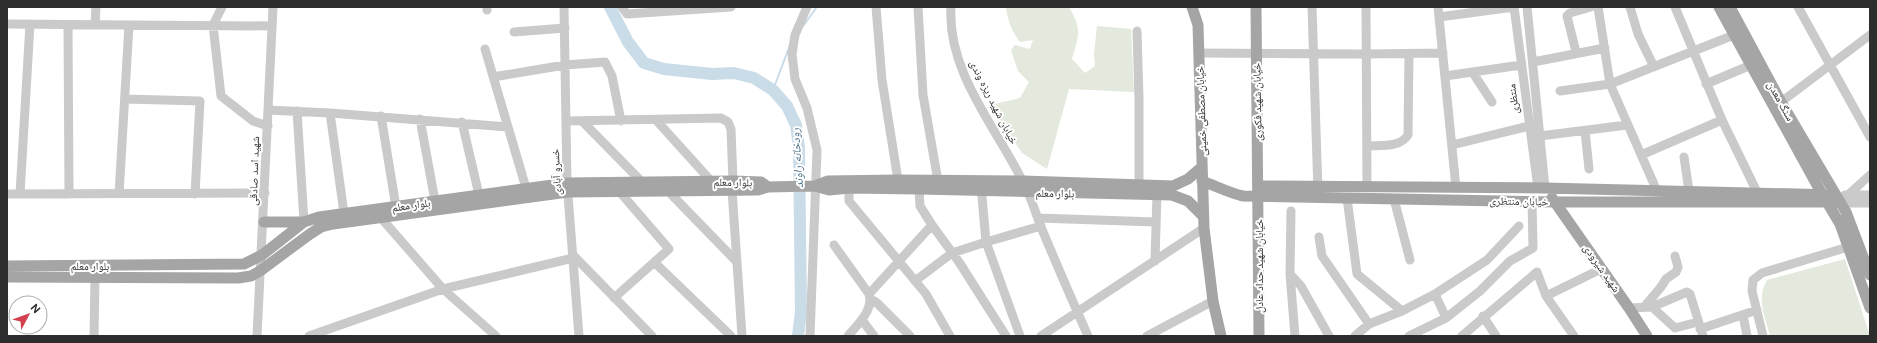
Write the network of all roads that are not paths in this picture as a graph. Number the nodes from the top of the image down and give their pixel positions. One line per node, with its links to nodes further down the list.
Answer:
1 (96, 7): 30 (street)
2 (222, 7): 32 (street)
3 (273, 7): 33 (street, شهید اسد صادقی)
4 (564, 7): 34 (street, خسرو آبادی)
5 (731, 7): 24 (street)
6 (807, 7): 97 (street)
7 (876, 7): 89 (street)
8 (918, 7): 90 (street)
9 (952, 7): 91 (street, خیابان شهید ریزه وندی)
10 (1192, 7): 44 (main road, خیابان مصطفی خمینی)
11 (1256, 7): 42 (main road, خیابان شهید فکوری)
12 (1312, 7): 46 (street)
13 (1366, 7): 47 (street)
14 (1438, 7): 26 (street)
15 (1514, 7): 25 (street); 50 (street, منتظری)
16 (1527, 7): 49 (street, منتظری)
17 (1591, 7): 43 (street)
18 (1598, 7): 39 (street)
19 (1630, 7): 54 (street)
20 (1675, 7): 41 (street)
21 (1719, 7): 37 (main road, سنگ معدن)
22 (1730, 7): 63 (main road, سنگ معدن)
23 (1798, 7): 53 (street)
24 (624, 10)
25 (1460, 11): 26 (street)
26 (1439, 17): 45 (street)
27 (7, 24): 28 (street)
28 (30, 24): 29 (street); 116 (street)
29 (68, 24): 30 (street); 117 (street)
30 (94, 25): 31 (street)
31 (129, 25): 32 (street); 61 (street)
32 (213, 25): 33 (street); 76 (street)
33 (272, 26): 64 (street, شهید اسد صادقی)
34 (565, 28): 35 (street); 51 (street, خسرو آبادی)
35 (514, 32)
36 (1136, 32): 96 (street)
37 (1734, 35): 41 (street); 52 (main road, سنگ معدن)
38 (1870, 35): 53 (street)
39 (1605, 48): 43 (street); 58 (street)
40 (485, 49): 57 (street)
41 (1692, 51): 54 (street); 59 (street)
42 (1255, 52): 44 (street); 46 (street); 108 (main road, خیابان شهید فکوری)
43 (1576, 52): 49 (street)
44 (1199, 53): 86 (main road, خیابان مصطفی خمینی)
45 (1443, 53): 48 (street); 56 (street)
46 (1314, 54): 47 (street); 111 (street)
47 (1366, 54): 48 (street); 83 (street)
48 (1409, 54): 83 (street)
49 (1533, 62): 80 (street, منتظری)
50 (1521, 64): 55 (street); 78 (street, منتظری)
51 (565, 65): 57 (street); 71 (street, خسرو آبادی); 73 (street)
52 (1751, 65): 59 (street); 121 (main road, سنگ معدن)
53 (1829, 65): 63 (street); 81 (street)
54 (1654, 67): 58 (street)
55 (1473, 73): 56 (street); 62 (street)
56 (1445, 76): 82 (street)
57 (493, 77): 77 (street)
58 (1610, 84): 60 (street); 75 (street)
59 (1706, 84): 70 (street)
60 (1560, 91)
61 (125, 99): 118 (street); 119 (street)
62 (1492, 102)
63 (1781, 102): 126 (main road, سنگ معدن)
64 (268, 110): 65 (street); 76 (street, شهید اسد صادقی)
65 (297, 111): 66 (street); 137 (street)
66 (330, 113): 67 (street); 133 (street)
67 (381, 116): 68 (street); 131 (street)
68 (420, 119): 74 (street); 127 (street)
69 (656, 120): 73 (street); 94 (street); 95 (street)
70 (1722, 120): 84 (street); 113 (street)
71 (566, 121): 72 (street); 99 (street, خسرو آبادی)
72 (582, 121): 73 (street); 93 (street)
73 (621, 121)
74 (462, 122): 77 (street); 122 (street)
75 (1627, 125): 79 (street); 84 (street)
76 (268, 126): 114 (street, شهید اسد صادقی)
77 (508, 126): 101 (street)
78 (1529, 126): 82 (street); 104 (street, منتظری)
79 (1585, 131): 80 (street); 87 (street)
80 (1540, 136): 104 (street, منتظری)
81 (1870, 137)
82 (1452, 145): 103 (street)
83 (1367, 146): 100 (street)
84 (1641, 155): 109 (street)
85 (1684, 157): 112 (street)
86 (1202, 166): 92 (main road, خیابان مصطفی خمینی); 96 (main road, بلوار معلم)
87 (1589, 169)
88 (1870, 175): 126 (street)
89 (898, 180): 90 (main road, بلوار معلم); 97 (main road, بلوار معلم)
90 (938, 181): 98 (main road, بلوار معلم)
91 (1023, 181): 96 (main road, بلوار معلم); 98 (main road, بلوار معلم); 110 (street, خیابان شهید ریزه وندی)
92 (1202, 181): 108 (main road, خیابان منتظری); 134 (main road, خیابان مصطفی خمینی)
93 (642, 182): 94 (main road, بلوار معلم); 99 (main road, بلوار معلم)
94 (712, 182): 95 (main road, بلوار معلم)
95 (732, 185): 97 (main road, بلوار معلم); 107 (main road, بلوار معلم); 155 (street)
96 (1140, 185)
97 (815, 186): 102 (main road, بلوار معلم); 189 (street)
98 (981, 186): 105 (main road, بلوار معلم); 110 (main road, بلوار معلم); 144 (street)
99 (568, 187): 101 (main road, بلوار معلم); 106 (main road, بلوار معلم); 135 (main road, بلوار معلم); 150 (street, خسرو آبادی)
100 (1367, 187): 103 (main road, خیابان منتظری); 111 (main road, خیابان منتظری)
101 (526, 188): 122 (main road, بلوار معلم)
102 (848, 188): 105 (main road, بلوار معلم); 152 (street)
103 (1456, 188): 104 (main road, خیابان منتظری)
104 (1541, 188): 109 (main road, خیابان منتظری); 129 (main road)
105 (919, 189): 140 (street)
106 (619, 191): 107 (main road, بلوار معلم); 154 (street)
107 (668, 191): 155 (street)
108 (1259, 191): 111 (main road, خیابان منتظری); 200 (main road, خیابان شهید حداد عادل)
109 (1657, 191): 112 (main road, خیابان منتظری)
110 (1028, 192): 120 (main road, بلوار معلم); 138 (street, خیابان شهید ریزه وندی)
111 (1318, 192): 124 (main road, خیابان منتظری)
112 (1690, 192): 113 (main road, خیابان منتظری)
113 (1757, 192): 121 (main road, خیابان منتظری)
114 (265, 193): 119 (street); 136 (street, شهید اسد صادقی)
115 (7, 194): 116 (street)
116 (20, 194): 117 (street)
117 (69, 194): 118 (street)
118 (120, 194): 119 (street)
119 (195, 194)
120 (1157, 194): 134 (main road, بلوار معلم); 139 (street)
121 (1822, 194): 126 (main road, سنگ معدن)
122 (480, 195): 127 (main road, بلوار معلم)
123 (1870, 195): 126 (street)
124 (1348, 198): 125 (main road, خیابان منتظری); 173 (street)
125 (1394, 199): 128 (main road, خیابان منتظری); 151 (street)
126 (1840, 200): 129 (main road, خیابان منتظری); 130 (street); 146 (main road); 160 (main road)
127 (435, 201): 131 (main road, بلوار معلم)
128 (1532, 201): 129 (main road, خیابان منتظری); 177 (street)
129 (1551, 202): 158 (main road, شهید شیرودی); 170 (main road, شهید شیرودی)
130 (1870, 203)
131 (396, 207): 133 (main road, بلوار معلم)
132 (1291, 212): 159 (street)
133 (344, 213): 137 (main road, بلوار معلم)
134 (1203, 216): 142 (main road)
135 (382, 219): 156 (main road, بلوار معلم); 163 (street)
136 (264, 222): 137 (main road); 148 (street, شهید اسد صادقی)
137 (304, 222): 148 (main road, بلوار معلم)
138 (1039, 222): 139 (street); 144 (street); 174 (street, خیابان شهید ریزه وندی)
139 (1156, 222): 153 (street)
140 (932, 226): 147 (street); 152 (street)
141 (1519, 226): 164 (street)
142 (1204, 228): 153 (street); 168 (main road)
143 (1319, 237): 179 (street)
144 (986, 242): 147 (street); 195 (street)
145 (834, 245): 166 (street)
146 (1848, 247): 171 (main road); 172 (street)
147 (952, 253): 162 (street); 194 (street)
148 (262, 255): 156 (street, شهید اسد صادقی); 157 (main road, بلوار معلم)
149 (1675, 256): 169 (street)
150 (573, 257): 163 (street); 167 (street); 181 (street, خسرو آبادی)
151 (1410, 260)
152 (899, 261): 162 (street); 166 (street)
153 (1155, 261): 174 (street)
154 (654, 262): 167 (street); 187 (street)
155 (736, 262): 188 (street)
156 (260, 270): 161 (main road, بلوار معلم); 183 (street, شهید اسد صادقی)
157 (7, 271): 161 (main road, بلوار معلم)
158 (1597, 271): 165 (street); 208 (main road, شهید شیرودی)
159 (1290, 274): 201 (street); 202 (street)
160 (1870, 275)
161 (95, 278): 182 (street)
162 (915, 281): 193 (street)
163 (443, 288): 184 (street); 185 (street)
164 (1435, 294): 173 (street); 177 (street)
165 (1546, 296): 176 (street); 207 (street)
166 (870, 297): 178 (street); 192 (street)
167 (614, 298): 186 (street)
168 (1213, 301): 198 (street); 199 (main road)
169 (1649, 307): 170 (street); 180 (street); 180 (street)
170 (1629, 308): 209 (main road, شهید شیرودی)
171 (1870, 308)
172 (1757, 310): 175 (street); 211 (street)
173 (1402, 311): 179 (street)
174 (1077, 312): 196 (street); 197 (street, خیابان شهید ریزه وندی)
175 (1743, 315): 180 (street); 210 (street)
176 (1483, 316): 205 (street); 206 (street)
177 (1446, 318): 204 (street)
178 (862, 320): 190 (street); 191 (street)
179 (1369, 324): 203 (street)
180 (1700, 329)
181 (580, 335)
182 (94, 336)
183 (257, 336)
184 (309, 336)
185 (496, 336)
186 (652, 336)
187 (731, 336)
188 (742, 336)
189 (810, 336)
190 (848, 336)
191 (874, 336)
192 (910, 336)
193 (950, 336)
194 (1006, 336)
195 (1020, 336)
196 (1041, 336)
197 (1088, 336)
198 (1147, 336)
199 (1221, 336)
200 (1259, 336)
201 (1295, 336)
202 (1329, 336)
203 (1355, 336)
204 (1409, 336)
205 (1462, 336)
206 (1496, 336)
207 (1574, 336)
208 (1638, 336)
209 (1647, 336)
210 (1747, 336)
211 (1763, 336)

